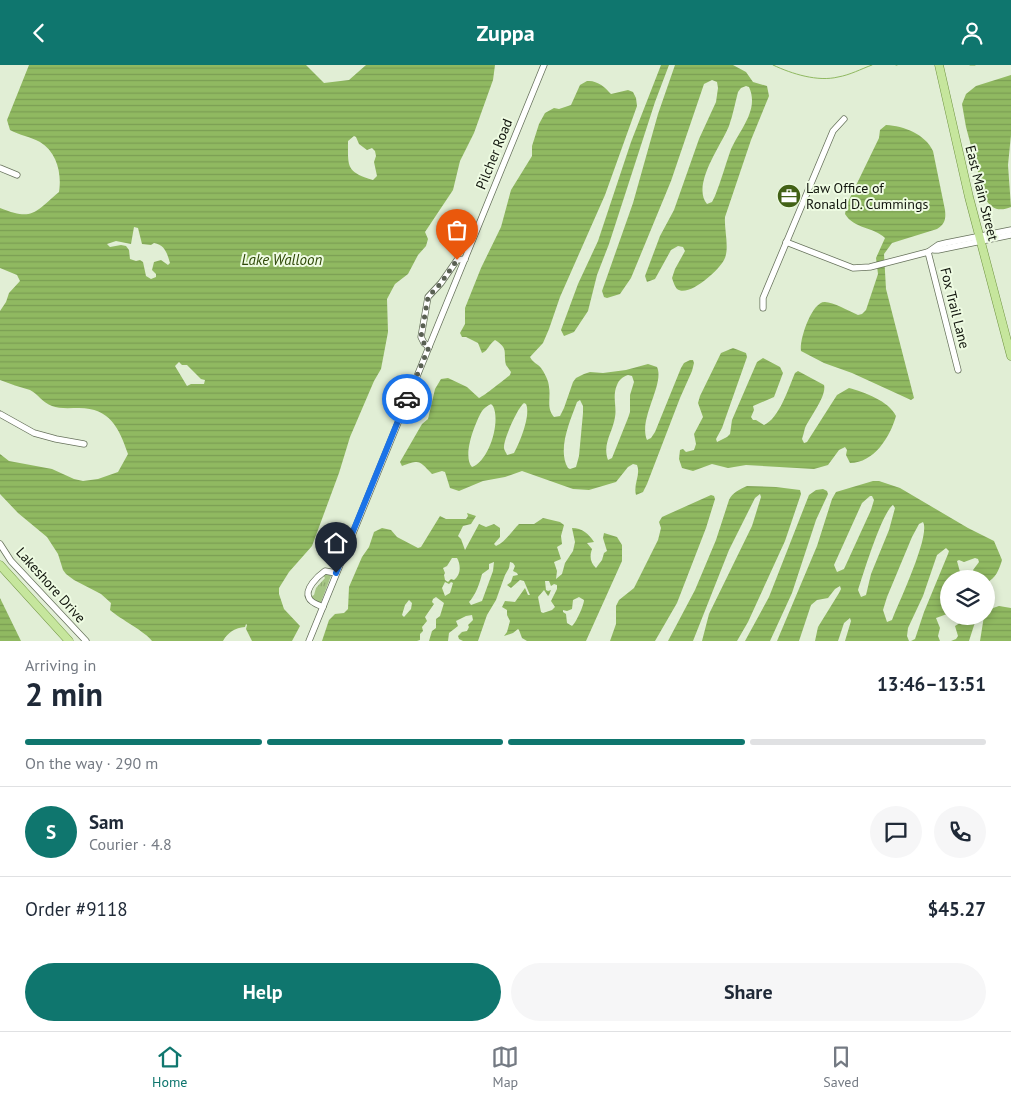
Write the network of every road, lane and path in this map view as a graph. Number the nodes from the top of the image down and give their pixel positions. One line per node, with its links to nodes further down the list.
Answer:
1 (544, 65): 11 (street, Pilcher Road)
2 (939, 66): 8 (main road, East Main Street)
3 (844, 119): 9 (street)
4 (0, 168): 5 (street)
5 (17, 175)
6 (1011, 230): 8 (street)
7 (1011, 235): 8 (street)
8 (981, 239): 10 (street); 14 (main road, East Main Street)
9 (786, 241): 10 (street); 12 (street)
10 (931, 251): 15 (street, Fox Trail Lane)
11 (465, 259): 13 (street, Pilcher Road); 13 (street)
12 (763, 308)
13 (429, 347): 20 (street, Pilcher Road)
14 (1011, 356)
15 (958, 370)
16 (0, 414): 17 (street)
17 (84, 443)
18 (0, 544): 23 (street, Lakeshore Drive)
19 (0, 565): 22 (main road)
20 (336, 573): 21 (street, Pilcher Road); 21 (street)
21 (323, 607): 24 (street, Pilcher Road)
22 (69, 641)
23 (86, 641)
24 (309, 641)

